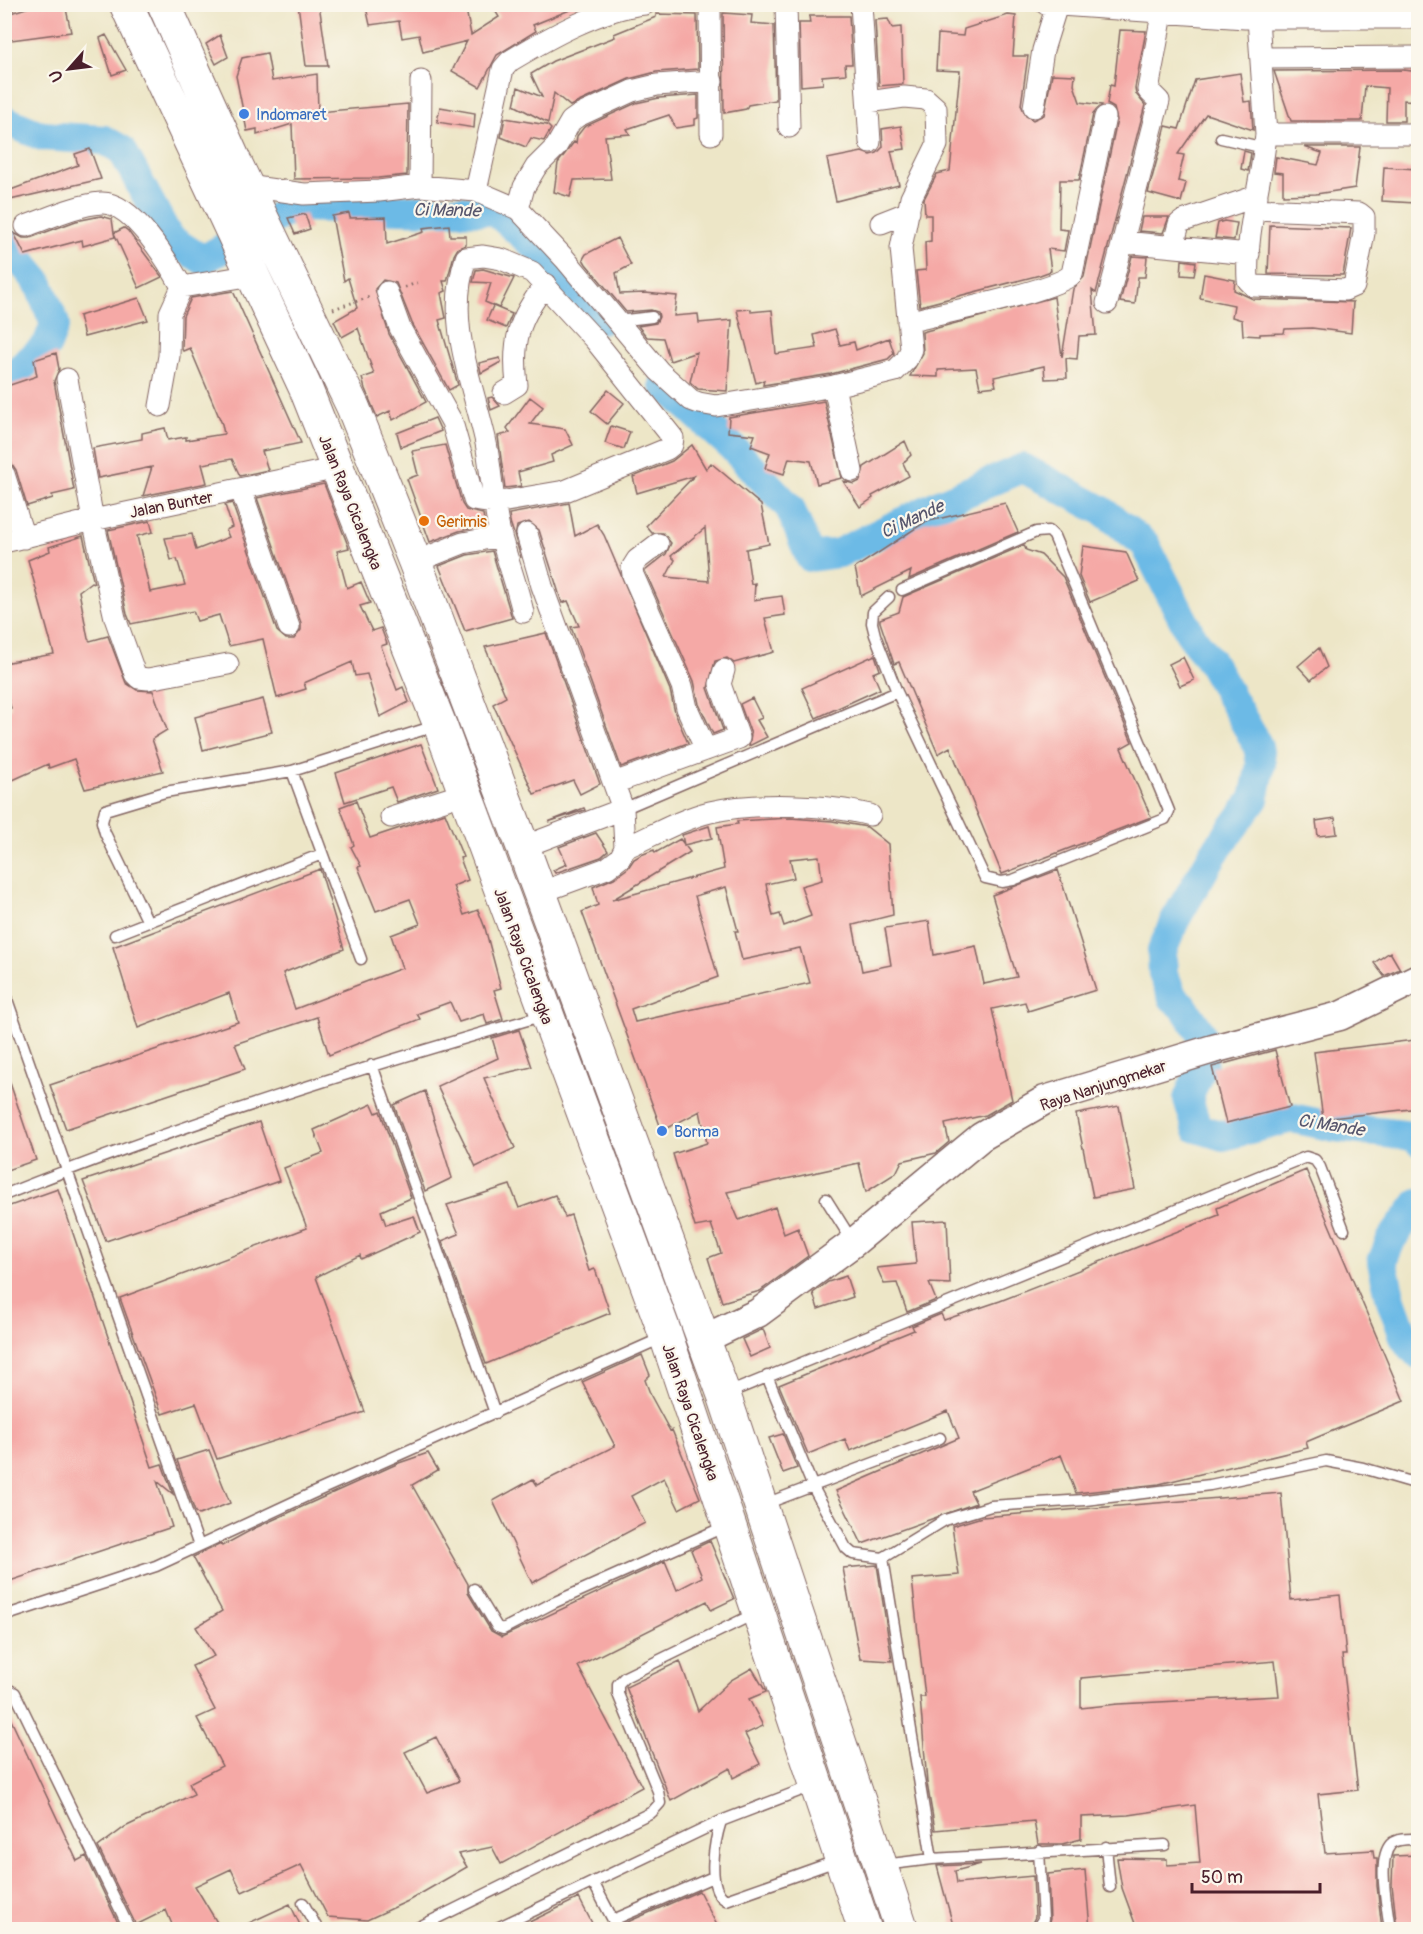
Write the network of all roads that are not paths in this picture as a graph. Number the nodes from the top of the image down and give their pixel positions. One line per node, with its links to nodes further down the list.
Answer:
1 (12, 4): 11 (lane)
2 (126, 4): 28 (highway, Jalan Raya Cicalengka)
3 (164, 4): 28 (highway, Jalan Raya Cicalengka)
4 (645, 4): 30 (street)
5 (710, 4): 18 (street)
6 (786, 4): 22 (street)
7 (861, 4): 19 (street)
8 (1046, 4): 9 (street)
9 (1057, 5): 10 (street); 20 (street)
10 (1095, 6): 12 (street)
11 (4, 8)
12 (1162, 14): 13 (street); 36 (street)
13 (1249, 14): 14 (street); 16 (street)
14 (1408, 14)
15 (1419, 57): 16 (street)
16 (1262, 58): 26 (street)
17 (421, 81): 29 (street)
18 (711, 81): 23 (street); 31 (street)
19 (868, 102): 27 (street); 33 (street)
20 (1034, 107)
21 (1105, 117): 47 (street)
22 (789, 127)
23 (711, 134)
24 (1419, 134): 26 (street)
25 (1221, 138): 26 (lane)
26 (1265, 141): 32 (street)
27 (870, 142)
28 (236, 181): 29 (street); 39 (highway, Jalan Raya Cicalengka); 40 (highway, Jalan Raya Cicalengka)
29 (420, 186): 30 (street)
30 (476, 190): 31 (street)
31 (518, 209): 46 (street)
32 (1255, 209): 37 (street); 38 (street); 38 (street)
33 (909, 212): 34 (street); 47 (street)
34 (881, 223)
35 (26, 226): 42 (street)
36 (1123, 242): 37 (street); 44 (street)
37 (1173, 246): 38 (street)
38 (1249, 254)
39 (284, 266): 40 (highway); 62 (highway, Jalan Raya Cicalengka)
40 (254, 276): 42 (street); 52 (highway, Jalan Raya Cicalengka)
41 (546, 284): 50 (street); 56 (street); 56 (street)
42 (182, 287): 51 (street)
43 (387, 292): 56 (street)
44 (1107, 303)
45 (652, 317): 46 (lane)
46 (616, 321): 49 (street)
47 (908, 322): 49 (street)
48 (67, 379): 57 (street)
49 (834, 386): 53 (street)
50 (504, 393)
51 (160, 406)
52 (338, 468): 55 (street, Jalan Bunter); 70 (highway, Jalan Raya Cicalengka)
53 (852, 471)
54 (4, 474): 60 (street)
55 (241, 490): 57 (street, Jalan Bunter); 66 (street)
56 (495, 503): 59 (street)
57 (93, 520): 60 (street, Jalan Bunter); 67 (street)
58 (527, 534): 73 (street)
59 (501, 536): 62 (street); 65 (street)
60 (14, 540)
61 (658, 544): 71 (street)
62 (415, 562): 78 (highway, Jalan Raya Cicalengka)
63 (902, 590): 69 (lane)
64 (889, 597): 69 (lane)
65 (523, 612)
66 (289, 627)
67 (228, 664)
68 (724, 670): 71 (street)
69 (897, 692): 75 (lane)
70 (440, 725): 72 (lane); 74 (highway, Jalan Raya Cicalengka)
71 (706, 750): 73 (street)
72 (292, 771): 80 (lane); 82 (lane)
73 (614, 783): 75 (street)
74 (465, 793): 77 (street); 87 (highway, Jalan Raya Cicalengka)
75 (623, 809): 78 (street); 79 (street)
76 (870, 815): 79 (street)
77 (391, 817)
78 (523, 847): 81 (highway, Jalan Raya Cicalengka)
79 (625, 848): 81 (street)
80 (322, 854): 82 (lane); 84 (lane)
81 (539, 893): 95 (highway, Jalan Raya Cicalengka)
82 (148, 922): 83 (lane)
83 (115, 935)
84 (361, 959)
85 (1419, 978): 93 (street, Raya Nanjungmekar)
86 (4, 991): 89 (lane)
87 (545, 1014): 88 (lane); 94 (highway, Jalan Raya Cicalengka)
88 (372, 1065): 89 (lane); 98 (lane)
89 (65, 1170): 90 (lane); 104 (lane)
90 (4, 1194)
91 (826, 1199): 93 (lane)
92 (1344, 1230): 96 (lane)
93 (853, 1243): 95 (street, Raya Nanjungmekar)
94 (666, 1336): 98 (lane); 103 (highway, Jalan Raya Cicalengka)
95 (704, 1339): 97 (highway, Jalan Raya Cicalengka)
96 (766, 1376): 97 (lane); 101 (lane)
97 (724, 1395): 102 (highway, Jalan Raya Cicalengka)
98 (495, 1413): 104 (lane)
99 (940, 1438): 101 (lane)
100 (1419, 1484): 105 (lane)
101 (813, 1487): 102 (lane); 105 (lane)
102 (762, 1505): 118 (highway, Jalan Raya Cicalengka)
103 (729, 1525): 106 (lane); 107 (highway, Jalan Raya Cicalengka)
104 (198, 1546): 108 (lane)
105 (883, 1558): 117 (lane)
106 (474, 1589)
107 (760, 1611): 110 (highway, Jalan Raya Cicalengka); 126 (lane)
108 (4, 1616)
109 (4, 1687): 124 (lane)
110 (818, 1784): 111 (lane); 116 (highway, Jalan Raya Cicalengka)
111 (721, 1821): 119 (lane); 120 (lane)
112 (1419, 1839): 131 (lane)
113 (1165, 1845): 114 (lane)
114 (1106, 1847): 115 (lane); 121 (lane)
115 (1039, 1851): 117 (lane); 130 (lane)
116 (842, 1859): 119 (lane); 128 (highway, Jalan Raya Cicalengka)
117 (932, 1859): 118 (lane)
118 (880, 1865): 129 (highway, Jalan Raya Cicalengka)
119 (713, 1877): 123 (lane)
120 (593, 1882): 123 (lane); 127 (lane)
121 (1110, 1887)
122 (303, 1903): 125 (lane)
123 (616, 1925)
124 (130, 1929)
125 (318, 1929)
126 (413, 1929)
127 (493, 1929)
128 (865, 1929)
129 (902, 1929)
130 (1036, 1929)
131 (1390, 1929)

